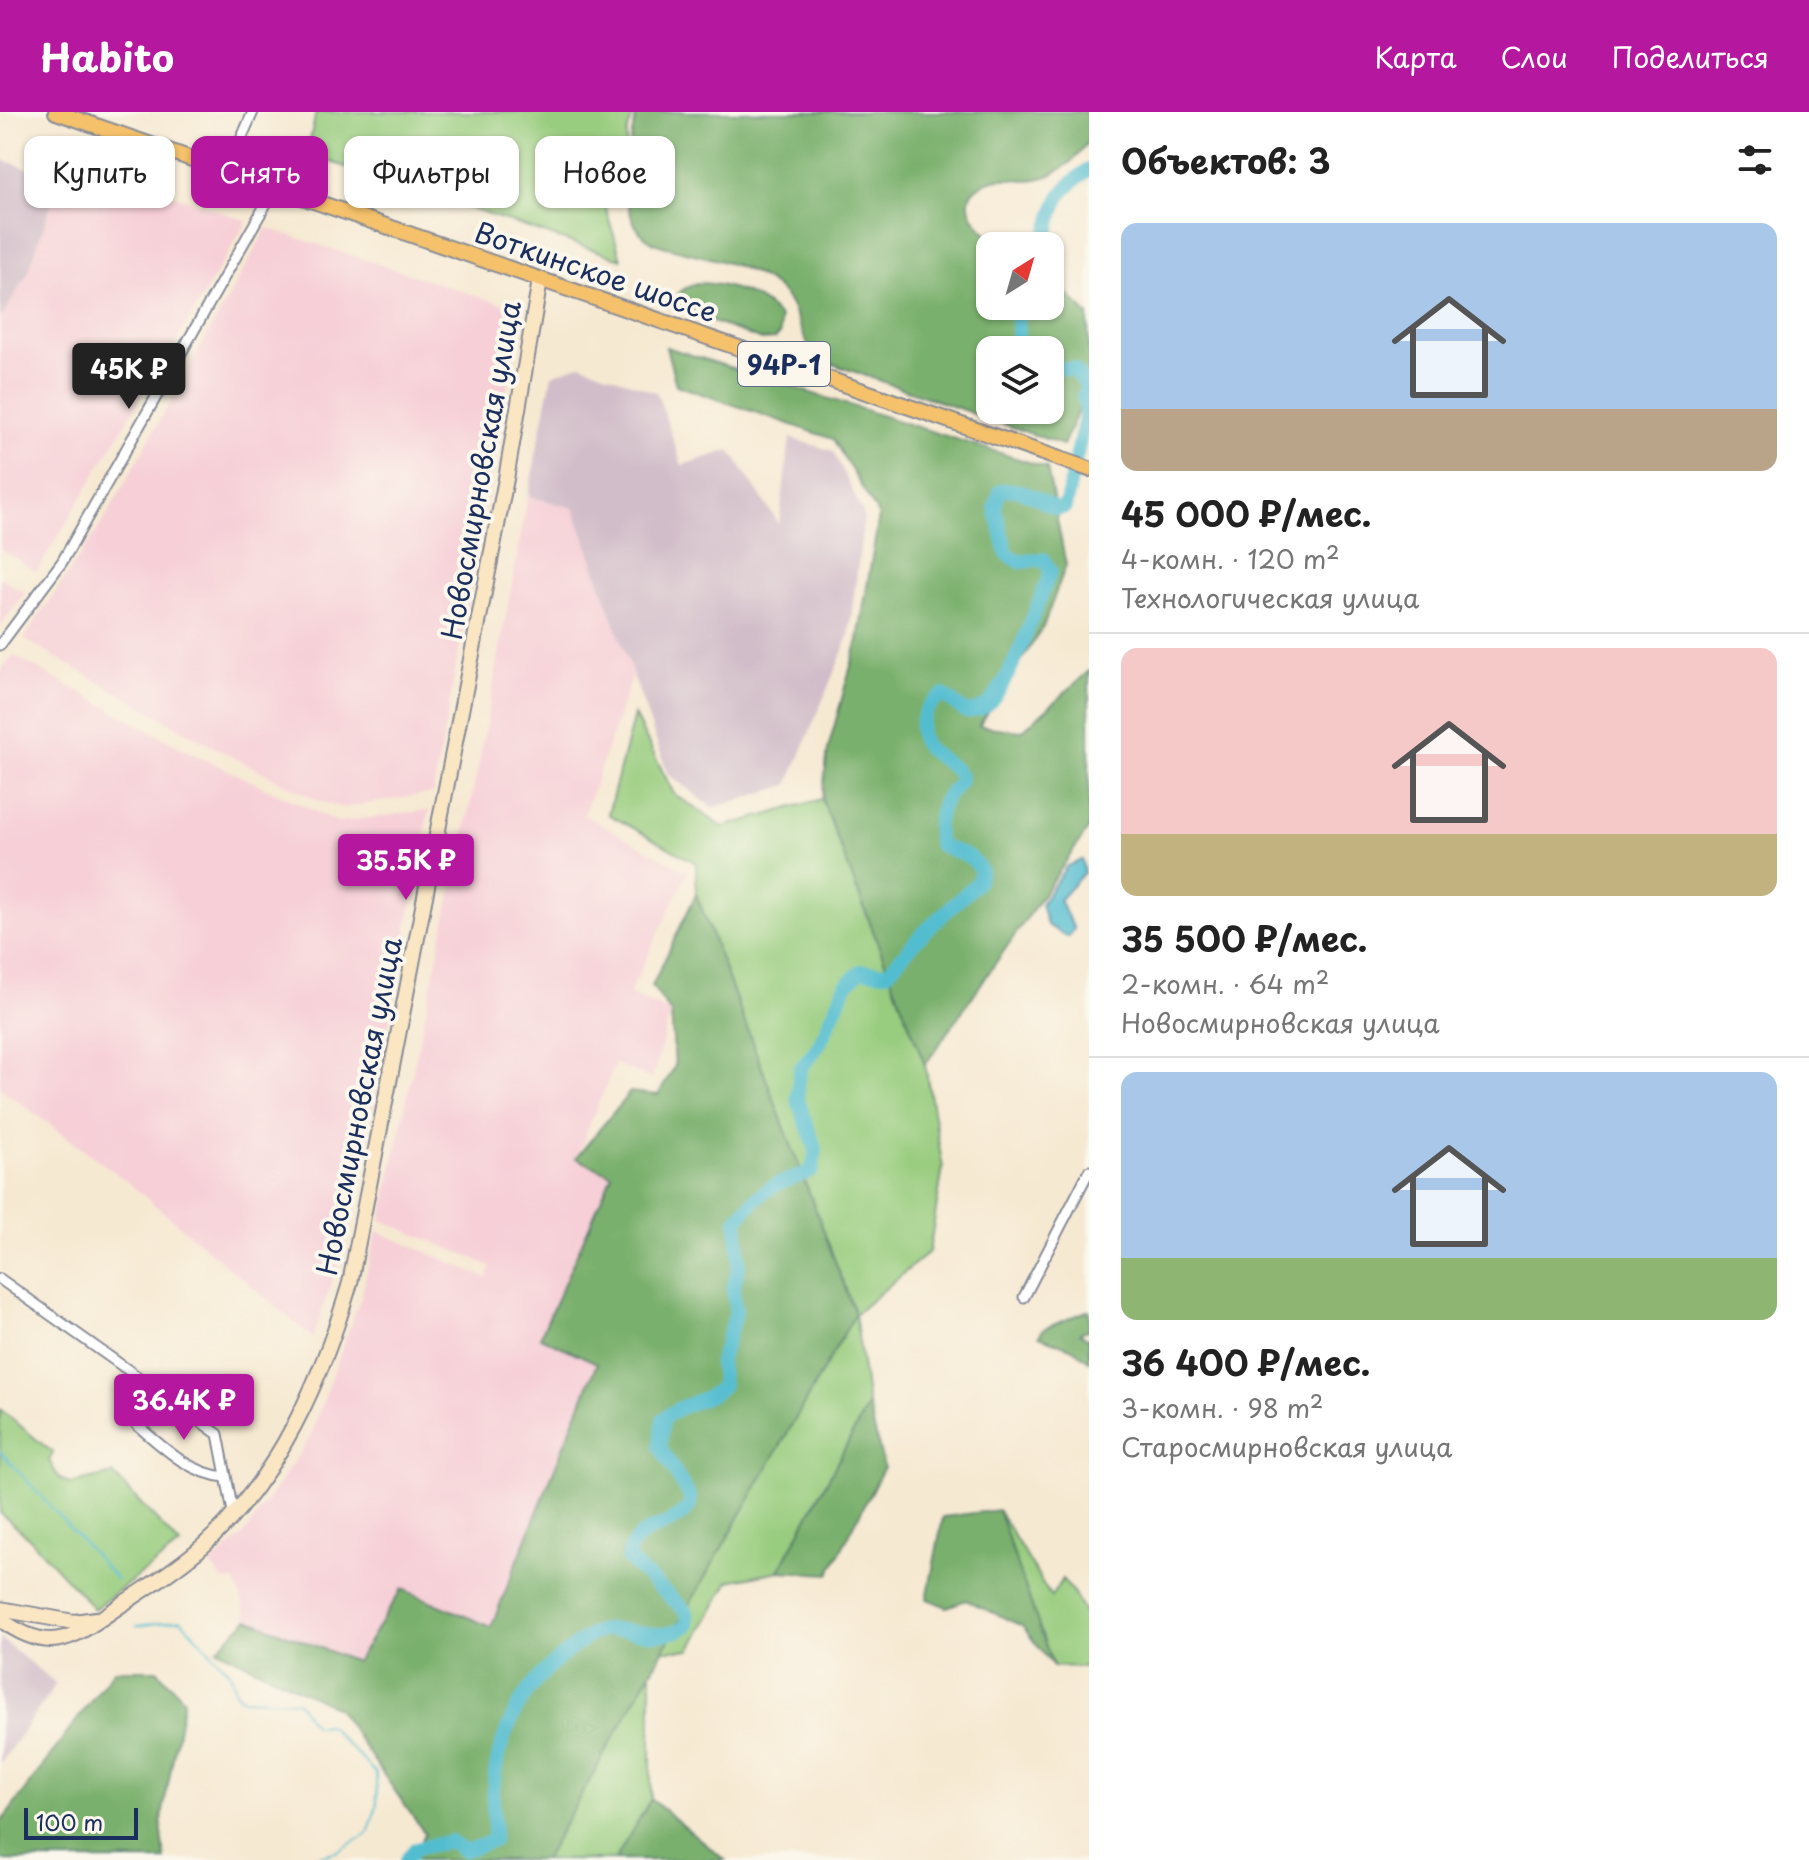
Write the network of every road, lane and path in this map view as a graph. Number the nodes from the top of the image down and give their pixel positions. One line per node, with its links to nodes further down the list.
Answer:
1 (56, 112): 4 (main road, Воткинское шоссе)
2 (253, 112): 3 (street)
3 (242, 136)
4 (191, 159)
5 (328, 206): 7 (main road, Воткинское шоссе)
6 (264, 208): 9 (street)
7 (540, 280): 8 (main road, Воткинское шоссе / 94Р-1); 15 (street, Новосмирновская улица)
8 (1089, 469)
9 (0, 645)
10 (1089, 1171): 12 (street)
11 (0, 1279): 14 (street)
12 (1024, 1297)
13 (137, 1425): 14 (street)
14 (225, 1477): 15 (street)
15 (233, 1512): 18 (street, Новосмирновская улица)
16 (0, 1609): 18 (street)
17 (0, 1619): 18 (street, Новосмирновская улица)
18 (100, 1619)

